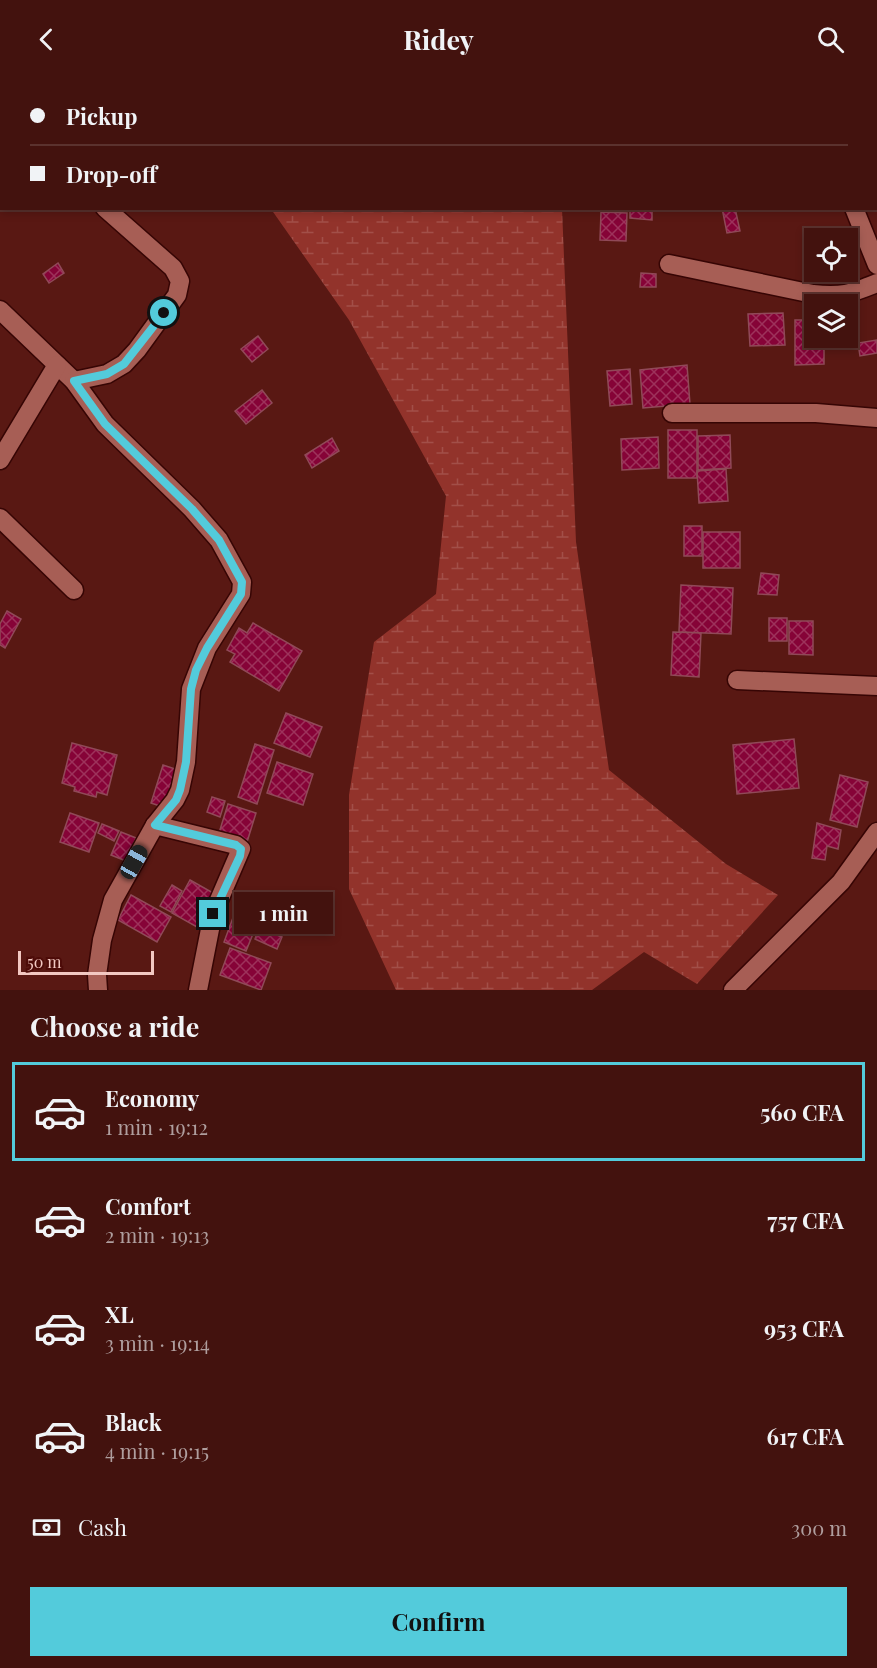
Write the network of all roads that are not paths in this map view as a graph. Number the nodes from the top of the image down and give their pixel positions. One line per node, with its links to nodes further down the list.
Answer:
1 (107, 210): 8 (street)
2 (855, 210): 4 (street)
3 (669, 264): 5 (street)
4 (877, 265)
5 (877, 283)
6 (0, 310): 7 (street)
7 (57, 365): 8 (street); 11 (street)
8 (74, 381): 16 (street)
9 (672, 413): 10 (street)
10 (877, 418)
11 (0, 460)
12 (0, 518): 13 (street)
13 (74, 590)
14 (737, 680): 15 (street)
15 (877, 686)
16 (155, 825): 18 (street); 19 (street)
17 (875, 841): 20 (street)
18 (98, 990)
19 (198, 990)
20 (733, 990)

